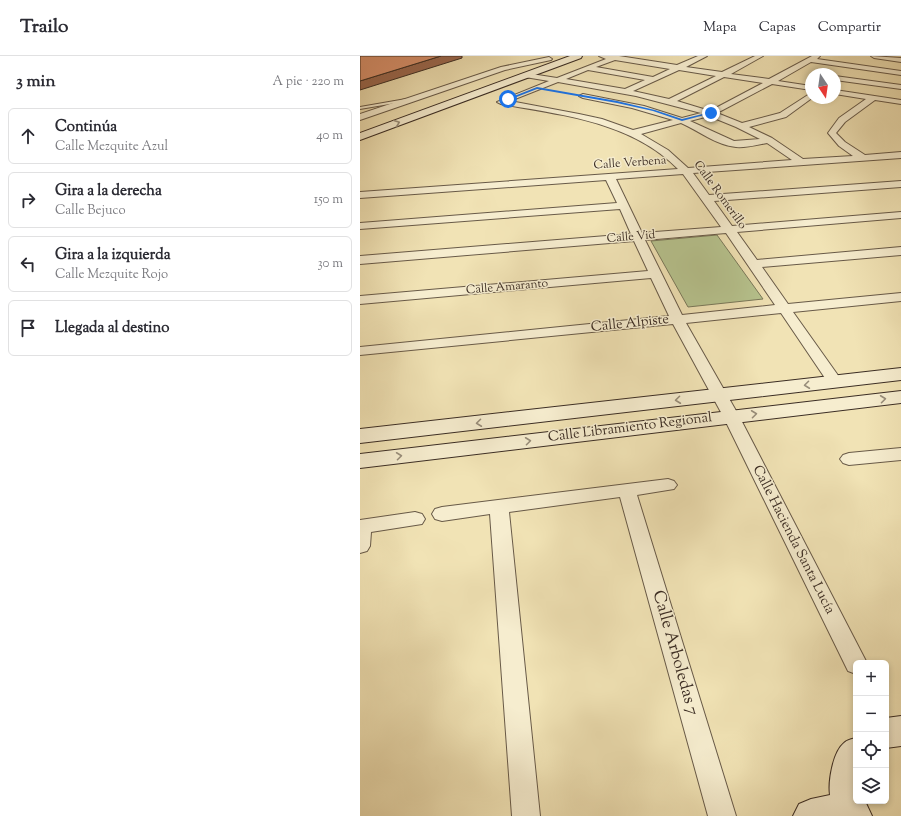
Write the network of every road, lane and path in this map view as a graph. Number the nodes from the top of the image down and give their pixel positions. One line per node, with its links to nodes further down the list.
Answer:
1 (578, 56): 14 (main road)
2 (704, 56): 10 (street)
3 (760, 56): 15 (street)
4 (874, 56): 8 (street)
5 (553, 57): 28 (street); 37 (main road)
6 (609, 57): 9 (street); 10 (street); 17 (street)
7 (814, 58): 11 (street); 13 (street)
8 (901, 60)
9 (586, 68): 16 (street); 17 (street)
10 (677, 68): 15 (street); 16 (street)
11 (790, 71): 12 (street); 19 (street)
12 (804, 73)
13 (901, 73)
14 (528, 74): 17 (street); 40 (main road, one-way to 14)
15 (721, 75): 19 (street); 30 (street)
16 (654, 78): 24 (street)
17 (553, 79): 22 (street); 24 (street); 31 (street)
18 (841, 79): 21 (street)
19 (769, 83): 20 (street); 34 (street)
20 (805, 87)
21 (901, 87)
22 (537, 88): 23 (street); 31 (street)
23 (556, 91)
24 (627, 92): 30 (street)
25 (841, 93): 27 (street)
26 (576, 94): 36 (street)
27 (873, 98): 32 (street); 43 (street)
28 (410, 99): 33 (lane); 35 (street)
29 (805, 99): 38 (street)
30 (671, 101): 34 (street)
31 (500, 102): 39 (street, Calle Romerillo)
32 (901, 102)
33 (360, 108)
34 (711, 113): 36 (street); 38 (street)
35 (360, 117)
36 (682, 120): 39 (street); 41 (street)
37 (360, 125)
38 (742, 126): 41 (street)
39 (633, 133): 45 (street, Calle Romerillo)
40 (360, 137)
41 (770, 140): 44 (street)
42 (901, 155): 43 (street, Calle Verbena)
43 (864, 158): 44 (street, Calle Verbena)
44 (802, 163): 45 (street, Calle Verbena)
45 (688, 172): 46 (street, Calle Verbena); 49 (street, Calle Romerillo)
46 (610, 177): 48 (street, Calle Verbena); 50 (street, Calle Hacienda Santa Lucía)
47 (901, 184): 49 (street)
48 (360, 195)
49 (706, 198): 53 (street, Calle Romerillo)
50 (623, 206): 52 (street); 54 (street, Calle Hacienda Santa Lucía)
51 (901, 215): 53 (street, Calle Vid)
52 (360, 226)
53 (729, 229): 54 (street, Calle Vid); 57 (street, Calle Romerillo)
54 (638, 237): 56 (street, Calle Vid); 58 (street, Calle Hacienda Santa Lucía)
55 (901, 251): 57 (street)
56 (360, 260)
57 (753, 264): 61 (street, Calle Romerillo)
58 (655, 274): 60 (street, Calle Amaranto); 62 (street, Calle Hacienda Santa Lucía)
59 (901, 297): 61 (street, Calle Alpiste)
60 (360, 300)
61 (784, 308): 62 (street, Calle Alpiste); 65 (street, Calle Romerillo)
62 (677, 319): 63 (street, Calle Alpiste); 66 (street, Calle Hacienda Santa Lucía)
63 (360, 352)
64 (901, 374): 65 (main road, Calle Libramiento Regional)
65 (834, 381): 66 (main road, Calle Libramiento Regional, one-way to 66)
66 (719, 395): 68 (street, Calle Hacienda Santa Lucía); 69 (main road, Calle Libramiento Regional, one-way to 69)
67 (901, 396): 68 (main road, Calle Libramiento Regional, one-way to 67)
68 (731, 416): 72 (main road, Calle Libramiento Regional, one-way to 68); 80 (street, Calle Hacienda Santa Lucía)
69 (360, 436)
70 (898, 458): 71 (street)
71 (849, 460)
72 (360, 461)
73 (668, 485): 74 (street)
74 (627, 491): 75 (street); 84 (street, Calle Arboledas 7)
75 (499, 506): 76 (street); 83 (street)
76 (442, 514)
77 (415, 519): 78 (street)
78 (361, 526): 79 (street)
79 (360, 546)
80 (854, 660)
81 (853, 757): 82 (main road)
82 (852, 812): 85 (main road)
83 (526, 816)
84 (722, 816)
85 (811, 816)

